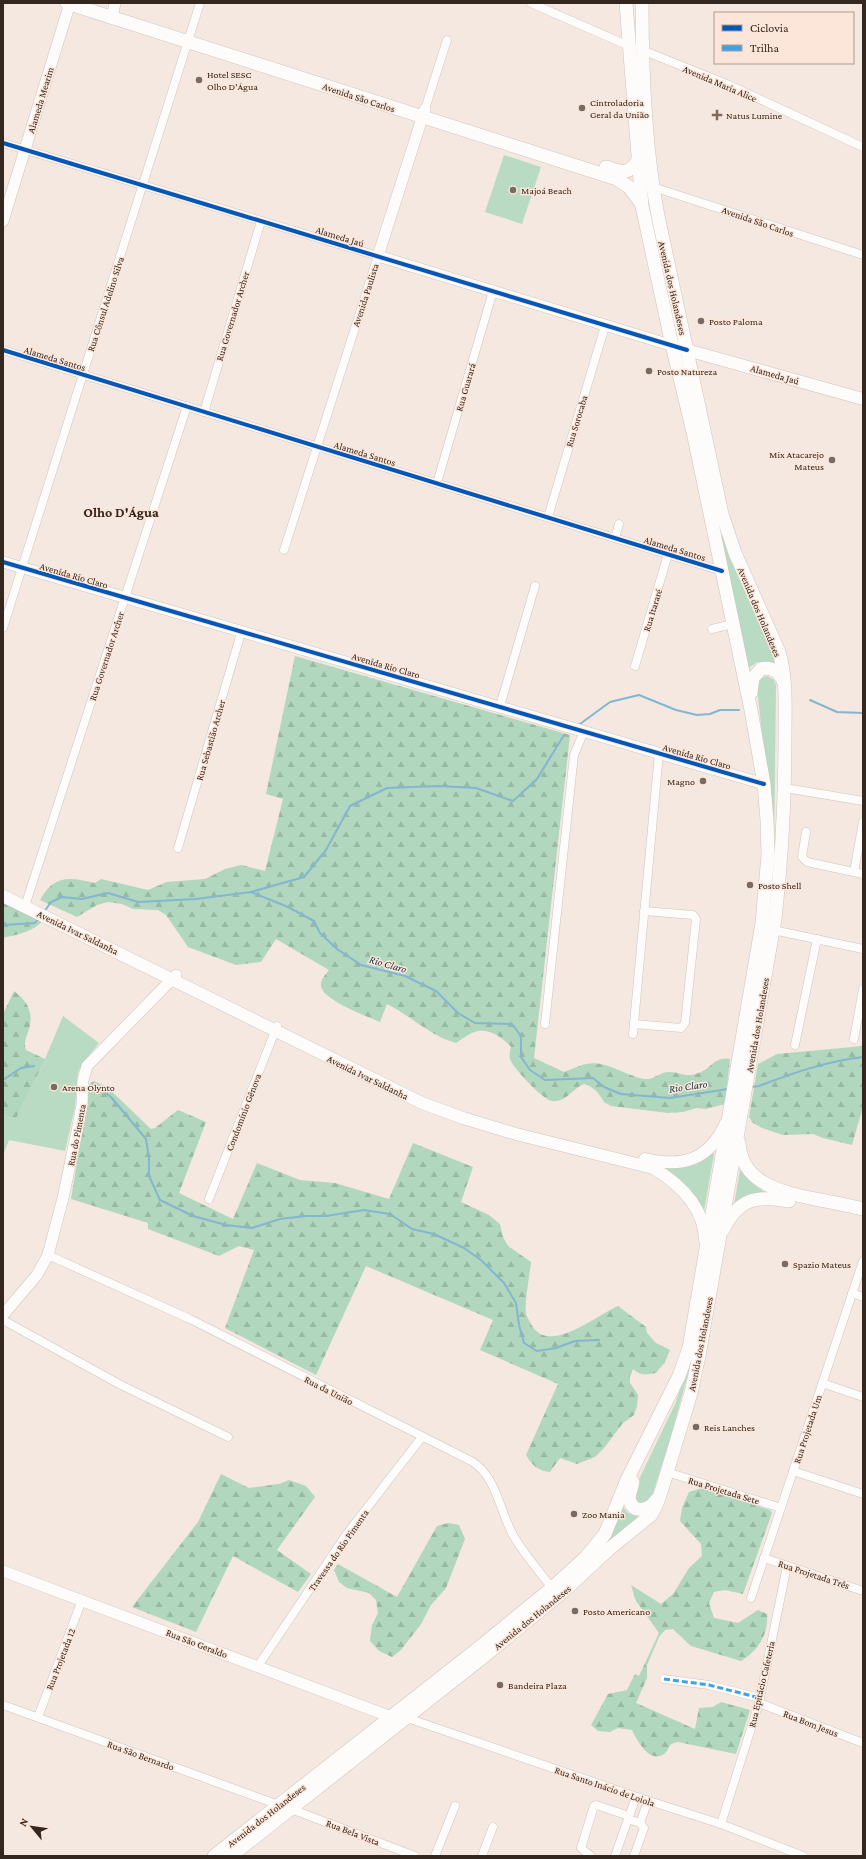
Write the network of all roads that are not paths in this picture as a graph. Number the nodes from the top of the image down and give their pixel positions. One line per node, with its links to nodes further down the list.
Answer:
1 (69, 3): 7 (main road, Avenida São Carlos); 15 (street, Alameda Mearim)
2 (96, 3): 7 (main road, Avenida São Carlos)
3 (200, 3): 8 (street, Rua Cônsul Adelino Silva)
4 (531, 3): 10 (street)
5 (626, 3): 10 (main road, Avenida dos Holandeses)
6 (642, 3): 11 (main road, Avenida dos Holandeses)
7 (114, 10): 8 (main road, Avenida São Carlos)
8 (189, 38): 12 (main road, Avenida São Carlos); 17 (street, Rua Cônsul Adelino Silva)
9 (447, 40): 12 (street, Avenida Paulista)
10 (629, 46): 16 (main road, Avenida dos Holandeses)
11 (642, 50): 14 (street, Avenida Maria Alice); 18 (main road, Avenida dos Holandeses)
12 (424, 113): 16 (main road, Avenida São Carlos); 19 (main road, Avenida São Carlos); 23 (street, Avenida Paulista)
13 (3, 143): 15 (street, Alameda Jaú)
14 (863, 147)
15 (25, 150): 17 (street, Alameda Jaú); 20 (street, Alameda Mearim)
16 (638, 160): 19 (main road, Avenida dos Holandeses)
17 (143, 185): 21 (street, Alameda Jaú); 30 (street, Rua Cônsul Adelino Silva)
18 (653, 186): 22 (street, Avenida São Carlos); 26 (main road, Avenida dos Holandeses)
19 (642, 206): 27 (main road, Avenida dos Holandeses)
20 (3, 220)
21 (261, 221): 23 (street, Alameda Jaú); 33 (street, Rua Governador Archer)
22 (863, 255)
23 (378, 256): 24 (street, Alameda Jaú); 34 (street, Avenida Paulista)
24 (493, 291): 25 (street, Alameda Jaú); 35 (street, Rua Guarará)
25 (605, 326): 27 (street, Alameda Jaú); 36 (street, Rua Sorocaba)
26 (683, 331): 27 (main road); 29 (main road, Avenida dos Holandeses)
27 (672, 345): 29 (street, Alameda Jaú); 43 (main road, Avenida dos Holandeses)
28 (3, 350): 30 (street, Alameda Santos)
29 (687, 350): 31 (main road, Alameda Jaú); 51 (main road, Avenida dos Holandeses)
30 (83, 375): 32 (street, Alameda Santos); 42 (street, Rua Cônsul Adelino Silva)
31 (863, 399)
32 (187, 406): 33 (street, Alameda Santos); 45 (street, Rua Governador Archer)
33 (204, 412): 34 (street, Alameda Santos)
34 (317, 446): 35 (street, Alameda Santos); 39 (street, Avenida Paulista)
35 (437, 483): 36 (street, Alameda Santos)
36 (548, 517): 38 (street, Alameda Santos)
37 (619, 524): 38 (street)
38 (615, 538): 40 (street, Alameda Santos)
39 (284, 550)
40 (668, 554): 43 (street, Alameda Santos); 50 (street, Rua Itararé)
41 (3, 562): 42 (street, Avenida Rio Claro)
42 (22, 568): 45 (street, Avenida Rio Claro); 47 (street, Rua Cônsul Adelino Silva)
43 (722, 571): 46 (main road, Avenida dos Holandeses)
44 (535, 586): 52 (street)
45 (124, 598): 49 (street, Avenida Rio Claro); 66 (street, Rua Governador Archer)
46 (733, 624): 48 (street); 53 (main road, Avenida dos Holandeses)
47 (3, 628)
48 (712, 629)
49 (241, 633): 52 (street, Avenida Rio Claro); 61 (street, Rua Sebastião Archer)
50 (635, 666)
51 (784, 684): 53 (main road); 57 (main road, Avenida dos Holandeses)
52 (500, 706): 54 (street, Avenida Rio Claro)
53 (751, 710): 56 (main road, Avenida dos Holandeses)
54 (584, 731): 55 (street, Avenida Rio Claro); 73 (street)
55 (659, 753): 56 (street, Avenida Rio Claro); 67 (street)
56 (764, 784): 80 (main road, Avenida dos Holandeses)
57 (785, 788): 58 (street); 68 (main road, Avenida dos Holandeses)
58 (863, 802)
59 (863, 822): 62 (street)
60 (806, 832): 62 (street)
61 (178, 848)
62 (854, 872): 63 (street)
63 (863, 874)
64 (3, 890): 66 (main road, Avenida Ivar Saldanha)
65 (3, 896): 66 (main road, Avenida Ivar Saldanha)
66 (30, 906): 71 (main road, Avenida Ivar Saldanha)
67 (644, 911): 74 (street); 74 (street)
68 (773, 930): 69 (street); 79 (main road, Avenida dos Holandeses)
69 (817, 939): 70 (street); 78 (street)
70 (863, 949)
71 (174, 977): 75 (main road, Avenida Ivar Saldanha); 86 (street, Rua do Pimenta)
72 (863, 989): 77 (street)
73 (544, 1024)
74 (634, 1024): 76 (street)
75 (276, 1028): 80 (main road, Avenida Ivar Saldanha); 81 (street, Condomínio Gênova); 85 (main road, Avenida Ivar Saldanha)
76 (633, 1034)
77 (854, 1039)
78 (795, 1045)
79 (743, 1104): 82 (main road); 84 (main road, Avenida dos Holandeses)
80 (731, 1110): 85 (main road, Avenida dos Holandeses)
81 (209, 1199)
82 (863, 1209)
83 (863, 1217): 84 (main road)
84 (718, 1244): 98 (main road, Avenida dos Holandeses)
85 (706, 1253): 92 (main road, Avenida dos Holandeses)
86 (48, 1255): 90 (street, Rua do Pimenta); 96 (street, Rua da União)
87 (863, 1261): 88 (street, Rua Projetada Um)
88 (852, 1293): 89 (street); 93 (street, Rua Projetada Um)
89 (863, 1297)
90 (3, 1315)
91 (3, 1320): 95 (street)
92 (679, 1376): 99 (main road); 105 (main road, Avenida dos Holandeses)
93 (822, 1383): 94 (street); 97 (street, Rua Projetada Um)
94 (863, 1397)
95 (228, 1437)
96 (422, 1437): 105 (street, Rua da União); 109 (street, Travessa do Rio Pimenta)
97 (793, 1471): 100 (street); 101 (street, Rua Projetada Um)
98 (667, 1472): 99 (main road, Avenida dos Holandeses); 101 (street, Rua Projetada Sete)
99 (662, 1489): 115 (main road, Avenida dos Holandeses)
100 (863, 1494)
101 (781, 1508): 102 (street, Rua Projetada Um)
102 (764, 1558): 103 (street, Rua Projetada Três); 107 (street, Rua Projetada Um)
103 (788, 1566): 106 (street, Rua Projetada Três); 111 (street, Rua Epitácio Cafeteria)
104 (3, 1571): 108 (street, Rua São Geraldo)
105 (552, 1588): 114 (main road, Avenida dos Holandeses)
106 (863, 1591)
107 (751, 1598)
108 (82, 1600): 109 (street, Rua São Geraldo); 113 (street, Rua Projetada 12)
109 (258, 1666): 114 (street, Rua São Geraldo)
110 (664, 1679): 111 (street, Rua Bom Jesus)
111 (759, 1701): 116 (street, Rua Bom Jesus); 123 (street, Rua Epitácio Cafeteria)
112 (3, 1705): 113 (street, Rua São Bernardo)
113 (38, 1717): 120 (street, Rua São Bernardo)
114 (391, 1717): 120 (main road, Avenida dos Holandeses)
115 (406, 1718): 117 (street, Rua Santo Inácio de Loiola); 120 (main road, Avenida dos Holandeses)
116 (863, 1743)
117 (636, 1797): 118 (street, Rua Santo Inácio de Loiola); 121 (street)
118 (648, 1801): 122 (street); 123 (street, Rua Santo Inácio de Loiola)
119 (455, 1806): 128 (street)
120 (285, 1807): 125 (main road, Avenida dos Holandeses); 126 (main road, Avenida dos Holandeses); 127 (street, Rua Bela Vista)
121 (629, 1817): 122 (street); 130 (street); 131 (street)
122 (640, 1823): 132 (street)
123 (721, 1824): 133 (street, Rua Santo Inácio de Loiola)
124 (493, 1827): 129 (street)
125 (214, 1856)
126 (231, 1856)
127 (416, 1856)
128 (435, 1856)
129 (482, 1856)
130 (591, 1856)
131 (615, 1856)
132 (634, 1856)
133 (803, 1856)

